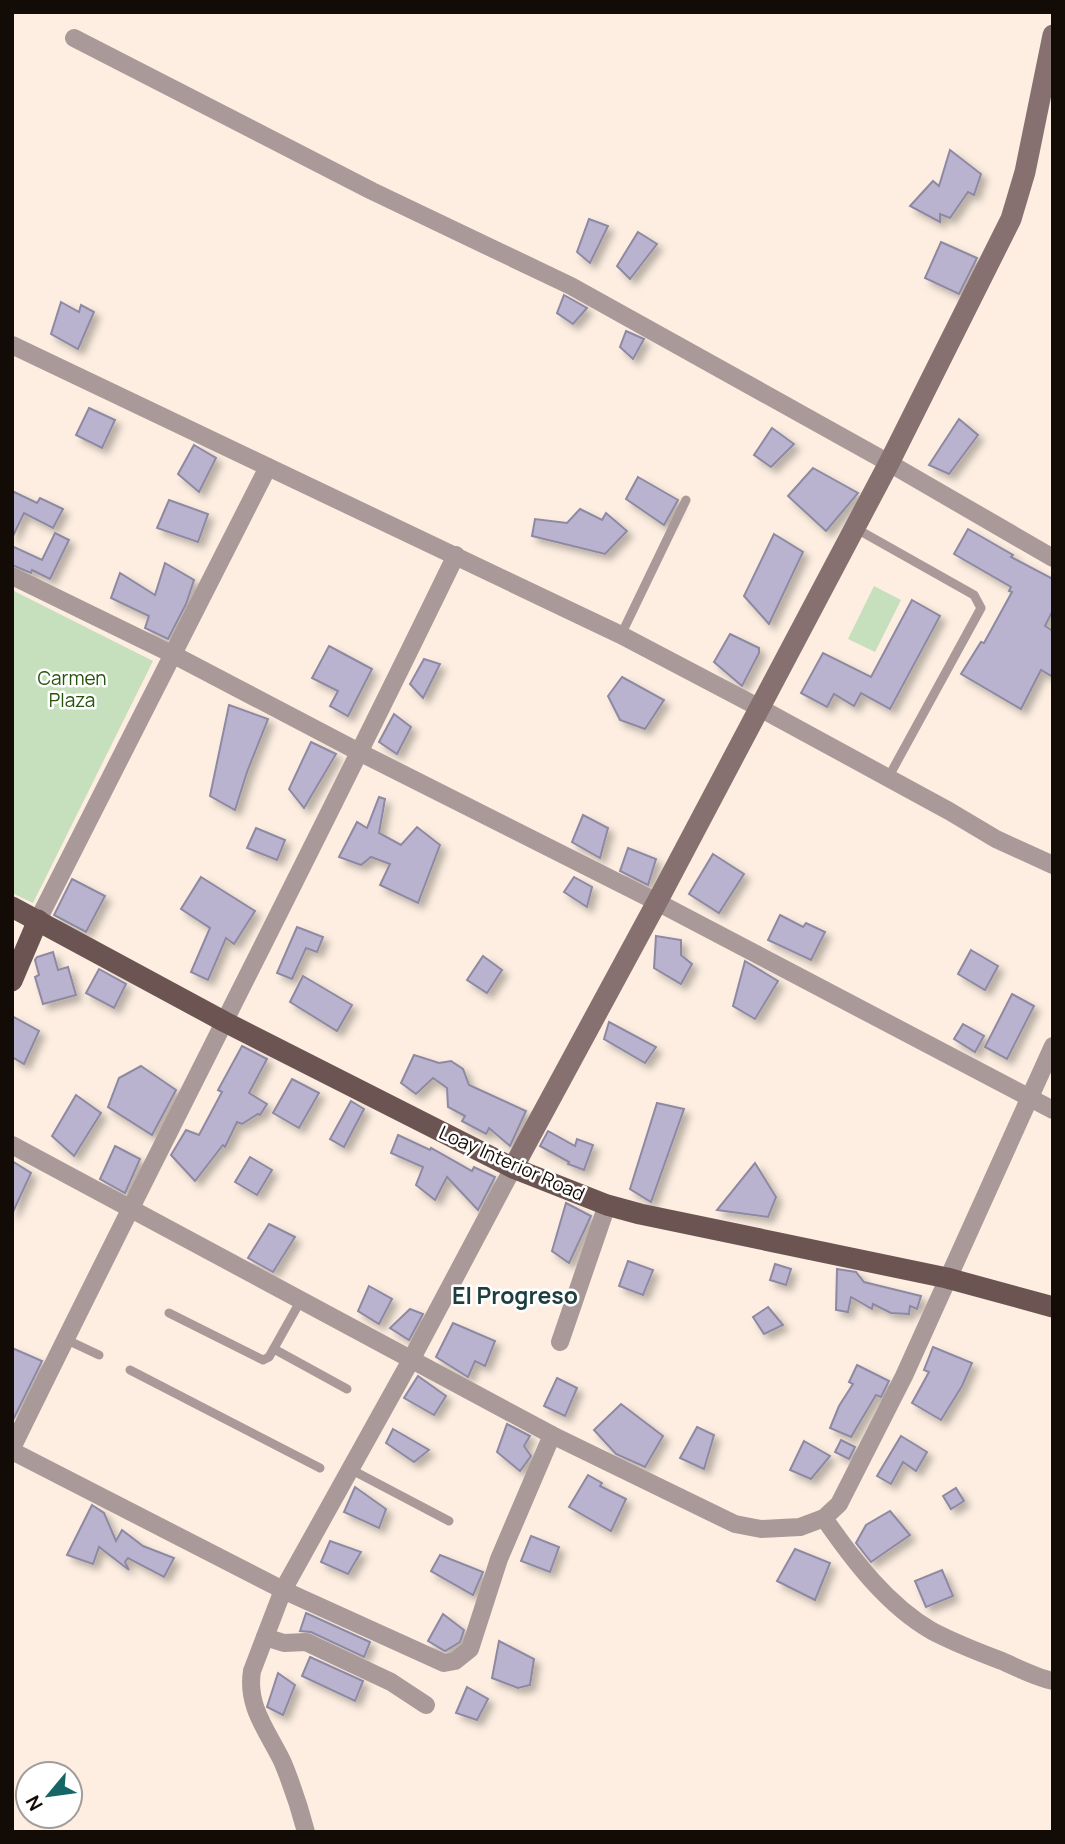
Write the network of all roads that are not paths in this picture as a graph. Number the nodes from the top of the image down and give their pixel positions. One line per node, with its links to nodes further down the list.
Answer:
1 (1053, 35): 4 (street)
2 (74, 38): 4 (street)
3 (12, 345): 5 (street)
4 (889, 463): 7 (street); 9 (street)
5 (268, 467): 8 (street); 12 (street)
6 (686, 500): 11 (lane)
7 (854, 528): 13 (street); 15 (lane)
8 (456, 555): 11 (street); 14 (street)
9 (1053, 558)
10 (12, 576): 12 (street)
11 (621, 635): 13 (street)
12 (174, 655): 14 (street); 19 (street)
13 (758, 707): 15 (street); 17 (street)
14 (361, 752): 17 (street); 21 (street)
15 (888, 778): 16 (street)
16 (1053, 865)
17 (657, 902): 23 (street); 26 (street)
18 (12, 907): 19 (main road, Loay Interior Road)
19 (38, 920): 20 (main road); 21 (main road, Loay Interior Road)
20 (12, 981)
21 (225, 1022): 26 (main road, Loay Interior Road); 28 (street)
22 (1053, 1046): 23 (street)
23 (1029, 1098): 24 (street); 29 (street)
24 (1053, 1110)
25 (12, 1145): 28 (street)
26 (513, 1168): 27 (main road, Loay Interior Road); 37 (street)
27 (607, 1205): 29 (main road, Loay Interior Road); 34 (street)
28 (129, 1208): 30 (street); 33 (street)
29 (947, 1278): 31 (main road, Loay Interior Road); 44 (street)
30 (301, 1300): 35 (lane); 37 (street)
31 (1053, 1307)
32 (169, 1313): 35 (lane)
33 (65, 1339): 36 (lane); 41 (street)
34 (560, 1342)
35 (274, 1349): 39 (lane)
36 (99, 1355)
37 (411, 1360): 40 (street); 43 (street)
38 (130, 1370): 42 (lane)
39 (347, 1389)
40 (552, 1435): 44 (street); 46 (street)
41 (12, 1450): 46 (street)
42 (320, 1468)
43 (350, 1469): 45 (lane); 46 (street)
44 (824, 1518): 48 (street)
45 (449, 1521)
46 (283, 1590): 47 (street)
47 (265, 1637): 49 (street); 50 (street)
48 (1053, 1681)
49 (426, 1704)
50 (306, 1832)

